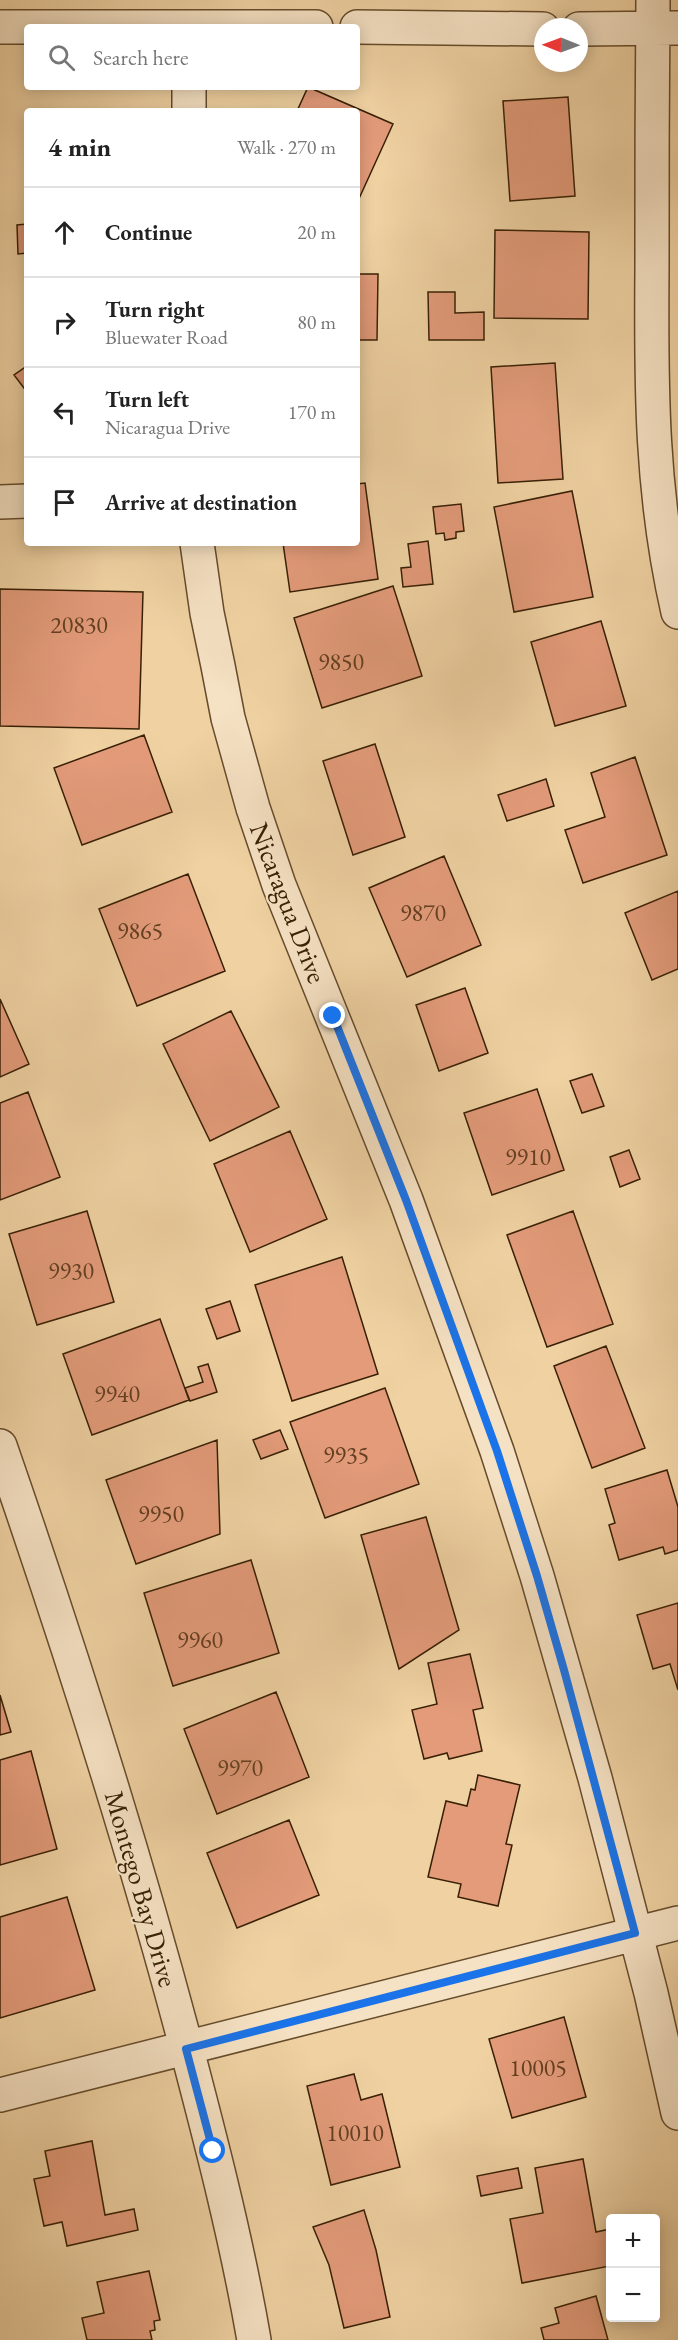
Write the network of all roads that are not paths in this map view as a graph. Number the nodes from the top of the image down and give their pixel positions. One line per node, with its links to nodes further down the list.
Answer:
1 (661, 19): 5 (street); 11 (street)
2 (0, 27): 3 (street)
3 (24, 27)
4 (360, 27): 6 (street)
5 (588, 28)
6 (534, 29)
7 (189, 90): 8 (street)
8 (189, 108)
9 (0, 501): 10 (street)
10 (24, 501)
11 (668, 501): 13 (street)
12 (197, 546): 16 (street, Nicaragua Drive)
13 (678, 612)
14 (0, 1446): 17 (street, Montego Bay Drive)
15 (678, 1923): 16 (street)
16 (635, 1933): 17 (street); 19 (street, Nicaragua Drive)
17 (186, 2049): 18 (street); 20 (street, Montego Bay Drive)
18 (0, 2095)
19 (678, 2113)
20 (254, 2340)

